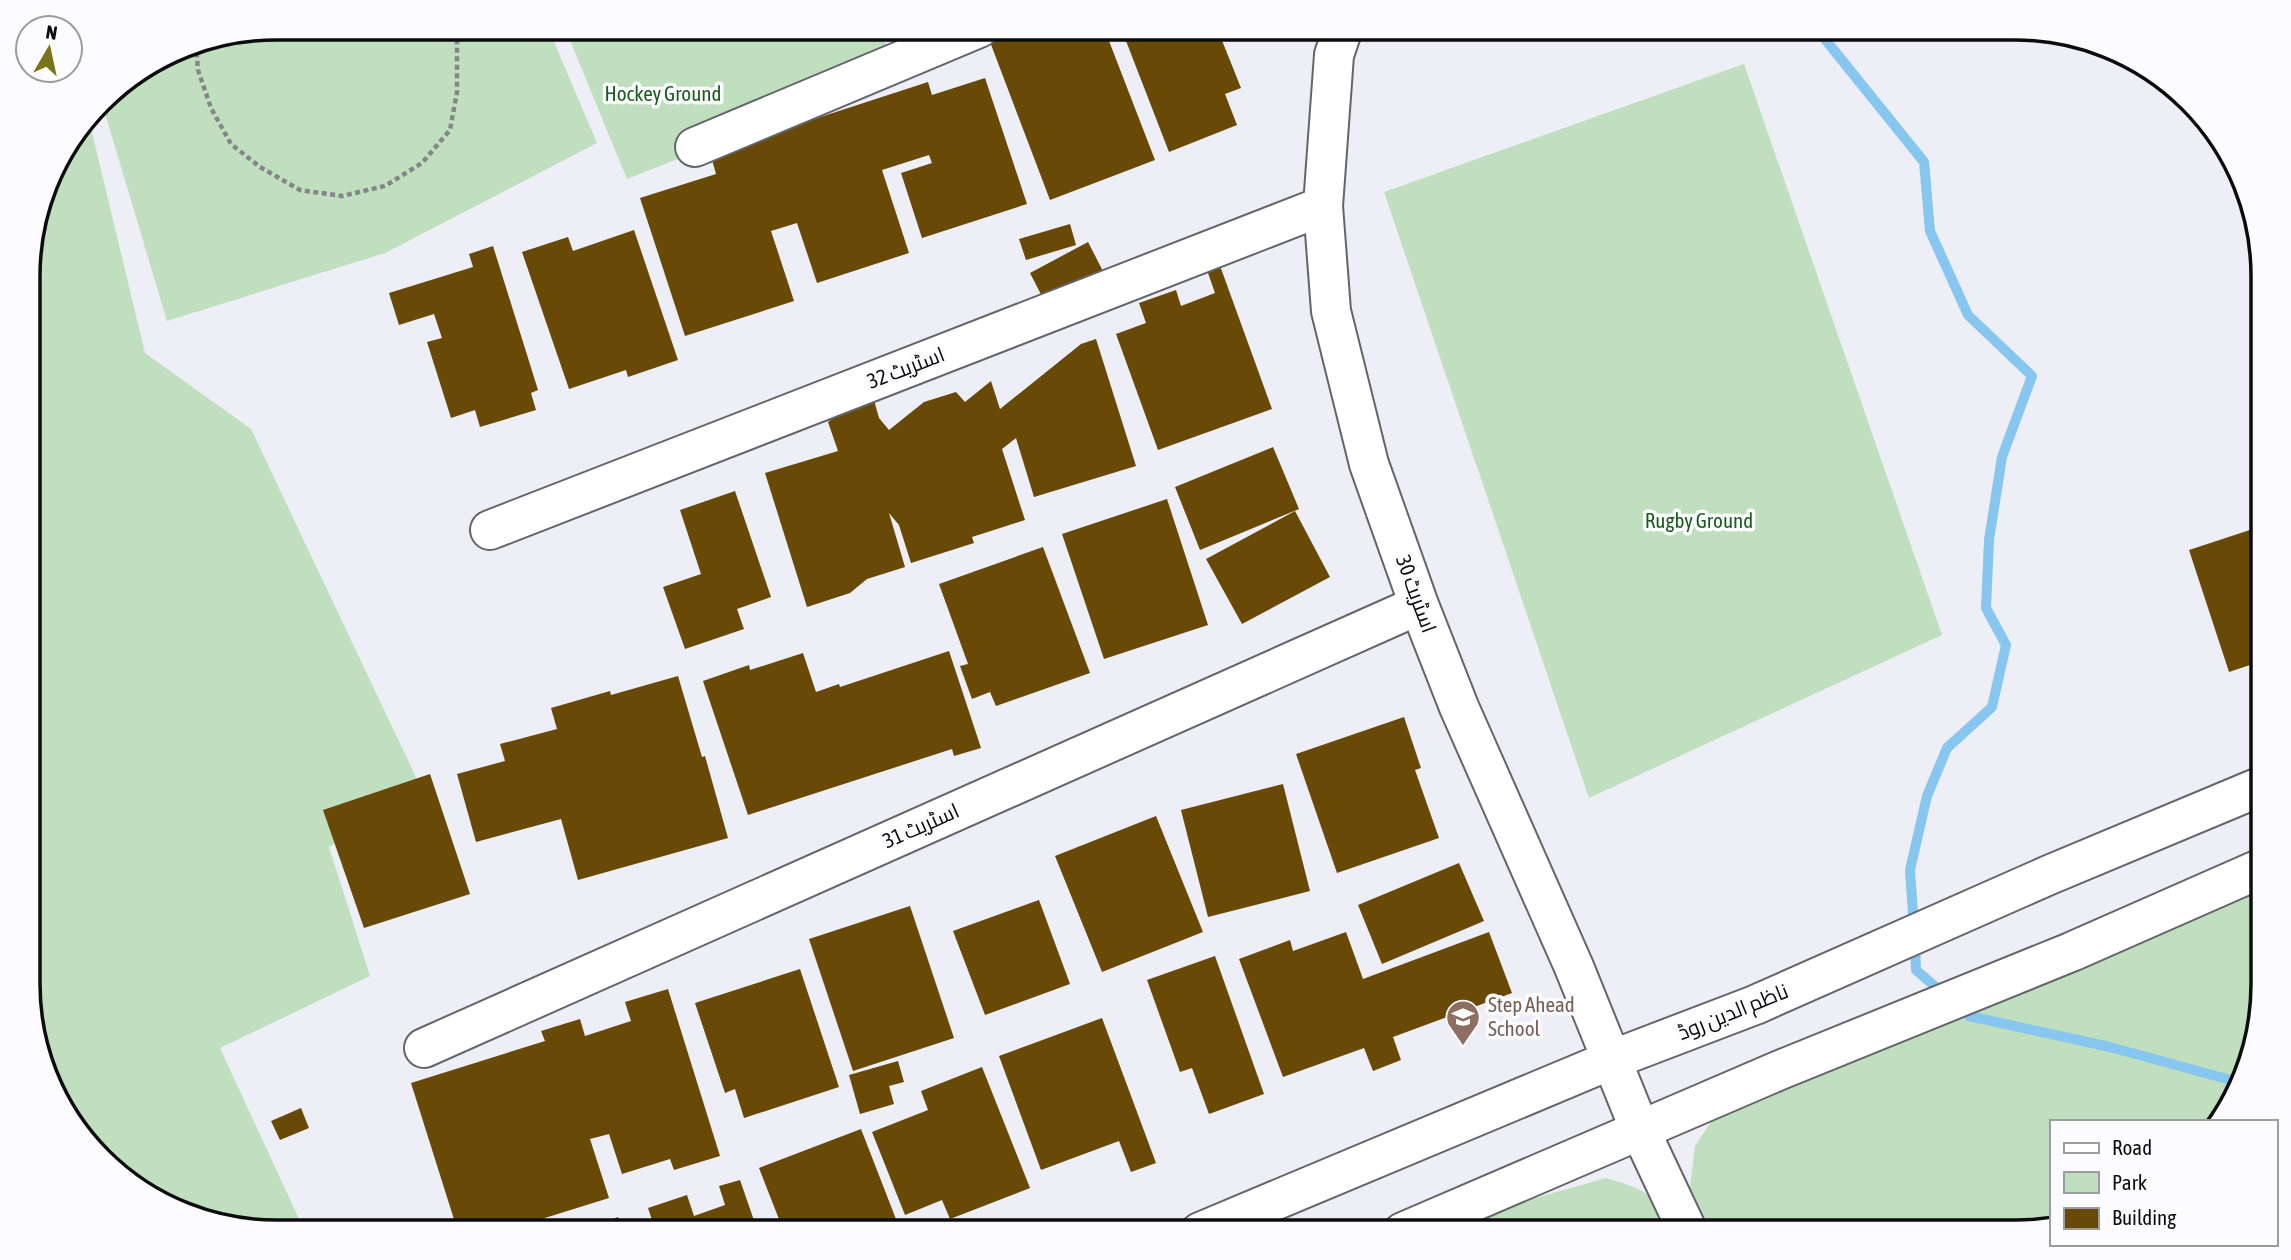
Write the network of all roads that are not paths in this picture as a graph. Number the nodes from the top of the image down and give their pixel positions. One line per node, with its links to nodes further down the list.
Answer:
1 (1339, 40): 4 (street, اسٹریٹ 30)
2 (949, 41): 3 (street)
3 (695, 147)
4 (1323, 206): 5 (street, اسٹریٹ 32); 6 (street, اسٹریٹ 30)
5 (489, 530)
6 (1419, 605): 9 (street, اسٹریٹ 31); 10 (street, اسٹریٹ 30)
7 (2250, 791): 10 (street, ناظم الدین روڈ)
8 (2250, 873): 11 (street)
9 (424, 1048)
10 (1611, 1060): 11 (street, اسٹریٹ 30); 12 (street, ناظم الدین روڈ)
11 (1640, 1130): 13 (street); 14 (street, اسٹریٹ 30)
12 (1230, 1219)
13 (1432, 1219)
14 (1682, 1219)

